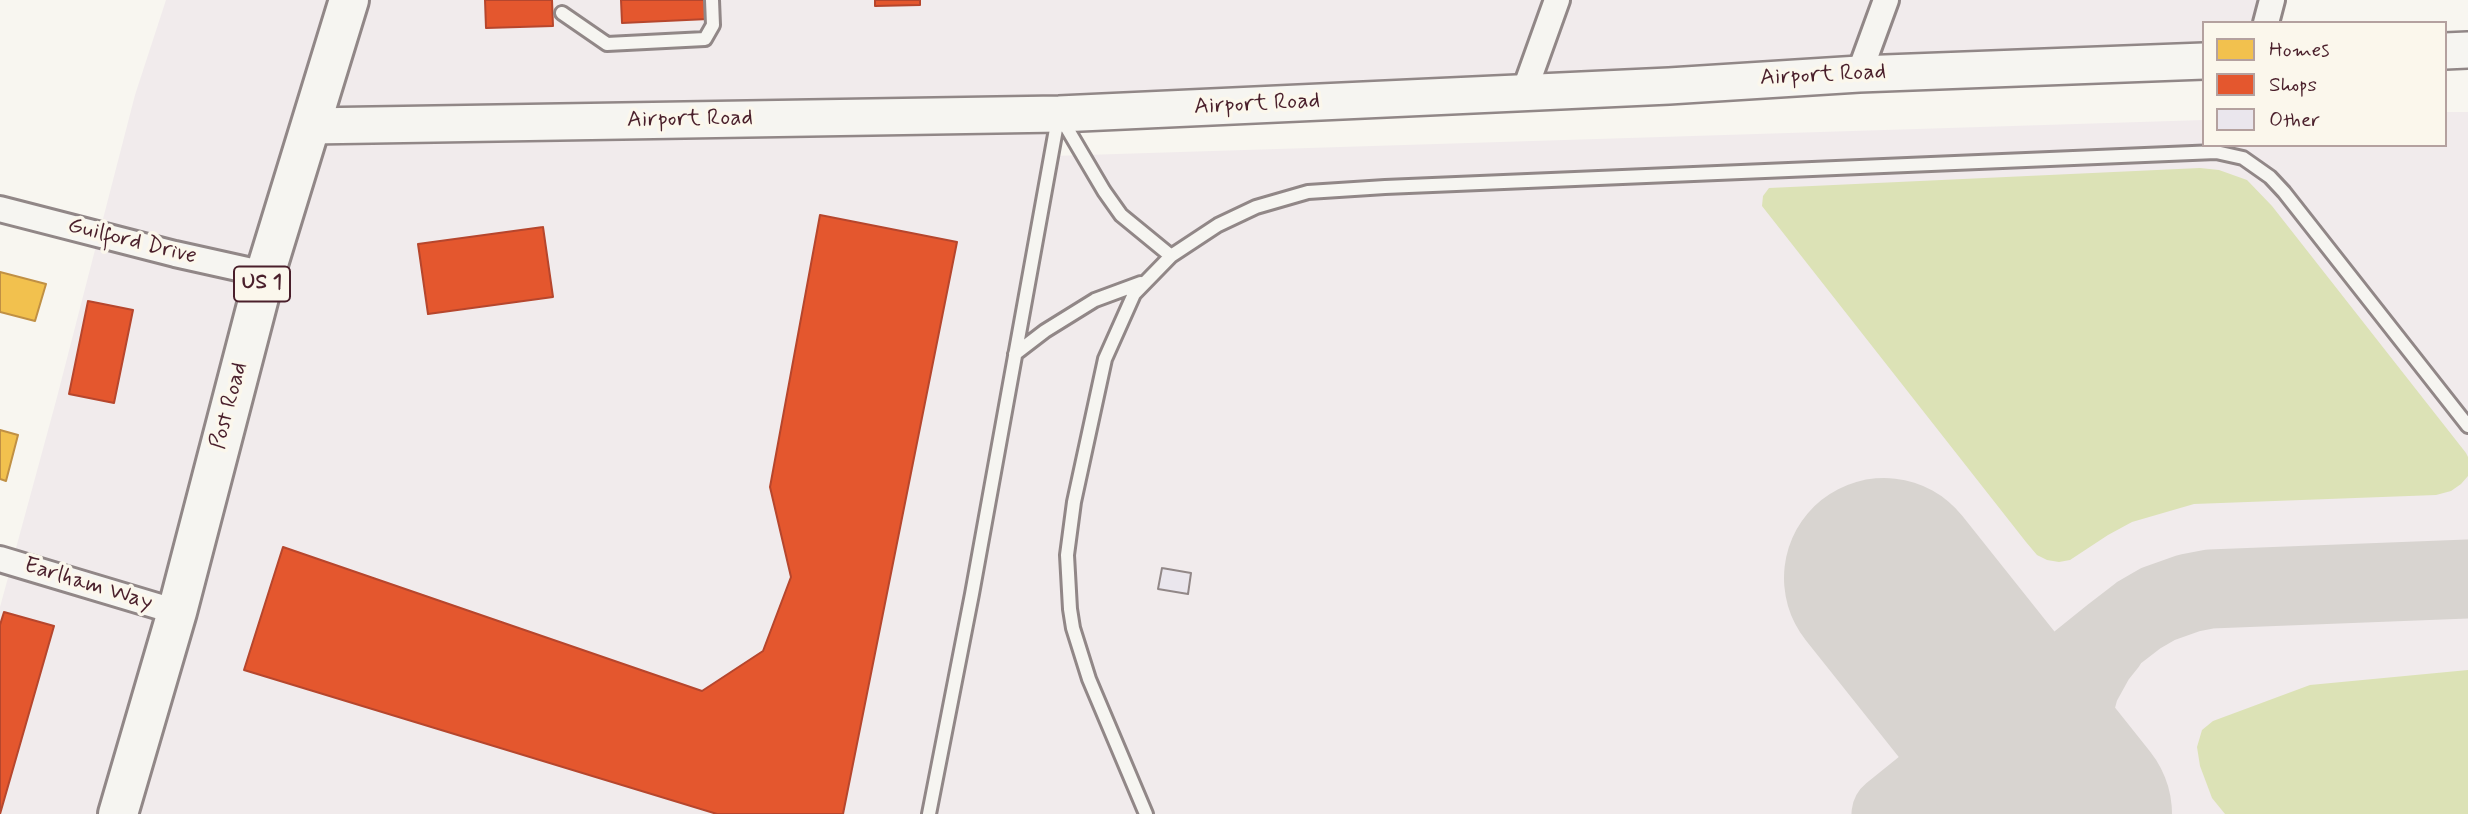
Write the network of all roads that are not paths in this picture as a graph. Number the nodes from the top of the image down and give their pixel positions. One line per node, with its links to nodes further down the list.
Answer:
1 (349, 0): 14 (main road, Post Road / US 1)
2 (712, 0): 6 (lane)
3 (1557, 0): 12 (street)
4 (1886, 0): 11 (street)
5 (2272, 0): 7 (street)
6 (562, 13)
7 (2267, 21)
8 (2468, 50): 9 (main road)
9 (2447, 51)
10 (2202, 61): 11 (main road, Airport Road)
11 (1859, 74): 12 (main road, Airport Road)
12 (1524, 92): 13 (main road, Airport Road)
13 (1059, 114): 14 (main road, Airport Road); 16 (lane); 19 (lane)
14 (310, 126): 17 (main road, Post Road / US 1)
15 (0, 209): 17 (street, Guilford Drive)
16 (1171, 256): 18 (lane); 20 (lane)
17 (265, 274): 22 (main road, Post Road / US 1)
18 (1144, 282): 19 (lane); 25 (lane)
19 (1015, 354): 24 (lane)
20 (2468, 426)
21 (0, 559): 22 (street, Earlham Way)
22 (177, 612): 23 (main road, Post Road / US 1)
23 (118, 814)
24 (929, 814)
25 (1146, 814)

